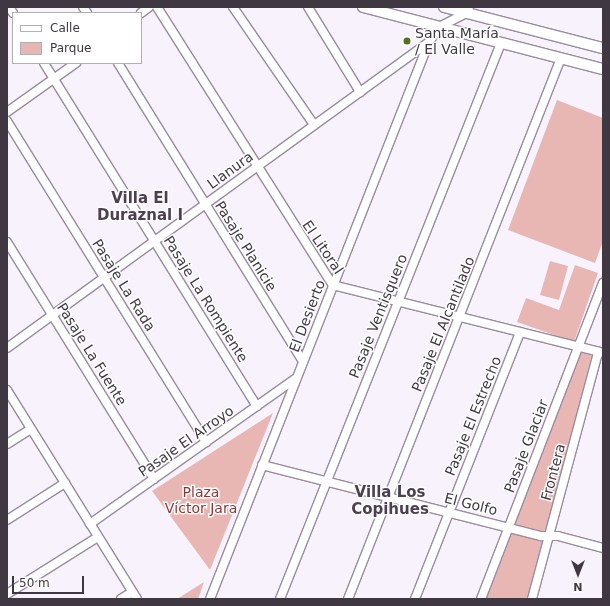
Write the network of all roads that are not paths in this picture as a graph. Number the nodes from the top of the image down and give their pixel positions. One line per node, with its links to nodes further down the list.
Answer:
1 (157, 7): 21 (street, El Litoral)
2 (233, 7): 20 (street)
3 (308, 7): 17 (street)
4 (363, 7): 7 (street)
5 (444, 7): 6 (street)
6 (468, 10): 7 (street, Llanura); 10 (street)
7 (439, 27): 8 (street, Llanura); 9 (street)
8 (429, 42): 17 (street, Llanura); 27 (street, El Desierto)
9 (501, 43): 11 (street); 28 (street, Pasaje Ventisquero)
10 (603, 48)
11 (561, 58): 15 (street); 30 (street, Pasaje El Alcantilado)
12 (45, 64): 16 (street, Pasaje La Rompiente)
13 (75, 64): 16 (street)
14 (119, 64): 22 (street, Pasaje Planicie)
15 (603, 69)
16 (54, 79): 18 (street); 23 (street, Pasaje La Rompiente)
17 (360, 92): 20 (street, Llanura)
18 (7, 112)
19 (7, 121): 25 (street, Pasaje La Rada)
20 (314, 125): 21 (street, Llanura)
21 (257, 167): 22 (street, Llanura); 27 (street, El Litoral)
22 (205, 204): 23 (street, Llanura); 35 (street, Pasaje Planicie)
23 (154, 241): 25 (street, Llanura); 38 (street, Pasaje La Rompiente)
24 (7, 242): 29 (street, Pasaje La Fuente)
25 (104, 278): 29 (street, Llanura); 40 (street, Pasaje La Rada)
26 (603, 283): 32 (street)
27 (333, 285): 28 (street, El Litoral); 35 (street, El Desierto)
28 (398, 301): 30 (street, El Litoral); 44 (street, Pasaje Ventisquero)
29 (52, 315): 33 (street, Llanura); 43 (street, Pasaje La Fuente)
30 (460, 317): 31 (street, El Litoral); 46 (street, Pasaje El Alcantilado)
31 (520, 332): 32 (street, El Litoral); 47 (street, Pasaje El Estrecho)
32 (578, 346): 34 (street, El Litoral); 50 (street, Pasaje Glaciar)
33 (7, 348)
34 (601, 352): 51 (street, Frontera)
35 (303, 361): 36 (street, El Desierto)
36 (296, 378): 38 (street, Pasaje El Arroyo); 42 (street, El Desierto)
37 (7, 390): 39 (street)
38 (257, 406): 40 (street, Pasaje El Arroyo)
39 (31, 429): 41 (street); 45 (street)
40 (206, 442): 43 (street, Pasaje El Arroyo)
41 (7, 444)
42 (262, 465): 44 (street, El Golfo); 57 (street, El Desierto)
43 (154, 479): 49 (street, Pasaje El Arroyo)
44 (326, 481): 46 (street, El Golfo); 58 (street, Pasaje Ventisquero)
45 (65, 484): 48 (street); 49 (street)
46 (387, 496): 47 (street, El Golfo); 59 (street, Pasaje El Alcantilado)
47 (449, 512): 50 (street, El Golfo); 60 (street, Pasaje El Estrecho)
48 (7, 520)
49 (90, 524): 52 (street)
50 (509, 527): 51 (street, El Golfo); 61 (street, Pasaje Glaciar)
51 (549, 536): 53 (street, El Golfo); 62 (street, Frontera)
52 (98, 537): 54 (street); 55 (street)
53 (603, 548)
54 (7, 594)
55 (134, 595): 56 (street)
56 (121, 599)
57 (210, 599)
58 (280, 599)
59 (348, 599)
60 (415, 599)
61 (481, 599)
62 (532, 599)

